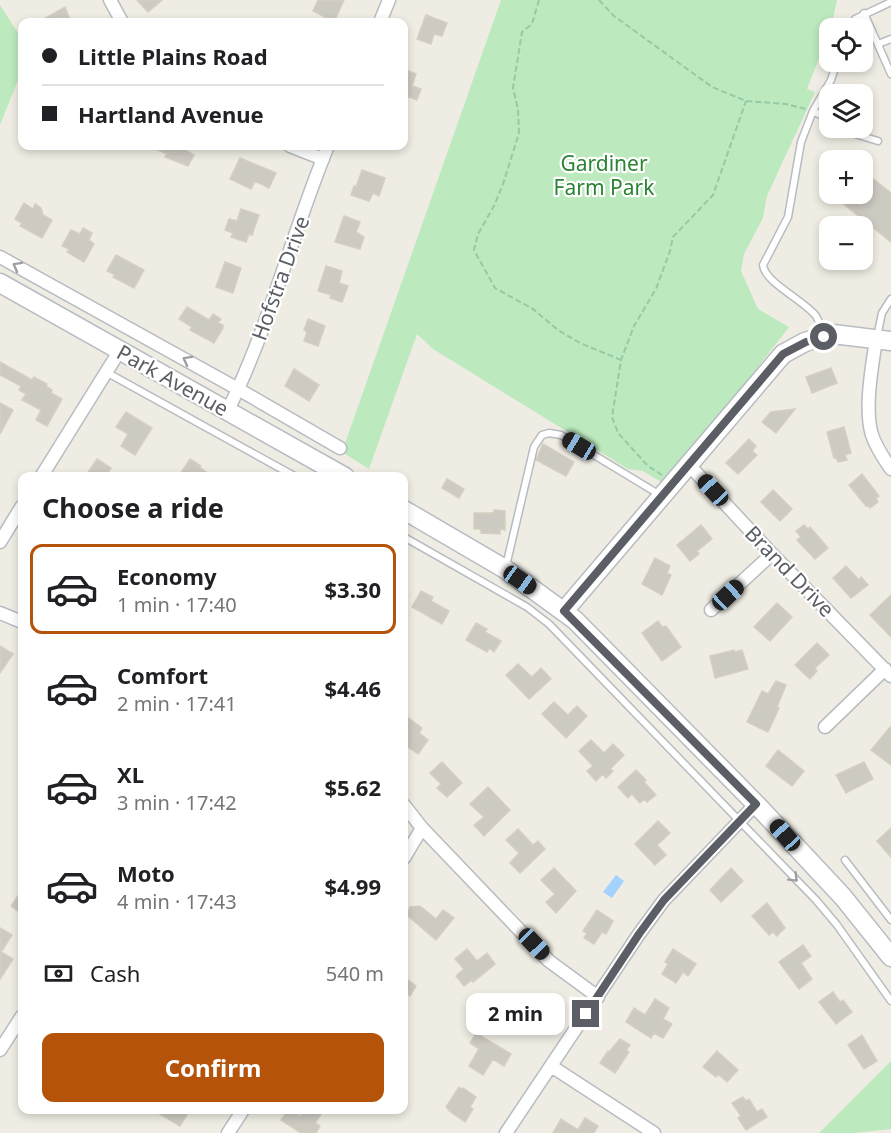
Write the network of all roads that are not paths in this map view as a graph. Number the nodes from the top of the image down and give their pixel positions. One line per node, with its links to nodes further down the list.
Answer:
1 (110, 0): 5 (street)
2 (389, 0): 6 (street)
3 (891, 2): 4 (lane)
4 (864, 13): 7 (lane); 9 (lane)
5 (120, 18)
6 (382, 18)
7 (856, 18)
8 (891, 39): 9 (lane)
9 (878, 44): 11 (lane)
10 (834, 72): 12 (lane)
11 (891, 74)
12 (813, 111): 13 (lane); 22 (lane)
13 (819, 114)
14 (868, 138): 15 (lane)
15 (878, 141)
16 (300, 150): 18 (street)
17 (326, 150): 18 (street, Hofstra Drive)
18 (323, 159): 26 (street, Hofstra Drive)
19 (0, 257): 26 (street, one-way to 19)
20 (0, 283): 24 (main road, Park Avenue)
21 (891, 299): 23 (lane)
22 (824, 337): 23 (main road); 29 (main road)
23 (884, 340): 30 (street)
24 (120, 350): 25 (street); 27 (main road, Park Avenue)
25 (106, 372): 31 (street); 32 (lane)
26 (238, 389): 27 (street, Hofstra Drive); 28 (street)
27 (228, 410): 33 (main road, Park Avenue)
28 (340, 448)
29 (690, 465): 34 (main road); 39 (street, Brand Drive)
30 (891, 469)
31 (43, 472)
32 (287, 472)
33 (336, 472)
34 (668, 490): 40 (lane); 42 (main road)
35 (408, 512): 40 (main road)
36 (18, 513): 38 (street)
37 (408, 539): 49 (lane)
38 (0, 542)
39 (772, 554): 41 (street); 45 (street, Brand Drive)
40 (505, 569): 42 (main road)
41 (711, 610)
42 (564, 611): 47 (main road)
43 (0, 613): 44 (street)
44 (18, 620)
45 (888, 672): 46 (street)
46 (825, 727)
47 (756, 804): 49 (street); 54 (main road)
48 (408, 810): 50 (street)
49 (738, 821): 55 (street); 56 (lane, one-way to 56)
50 (422, 828): 51 (street); 55 (street)
51 (408, 851)
52 (845, 860): 53 (lane)
53 (891, 920)
54 (891, 957)
55 (598, 997): 59 (street)
56 (891, 1000)
57 (18, 1022): 58 (street)
58 (0, 1050)
59 (552, 1066): 62 (street); 63 (street)
60 (240, 1114): 61 (street)
61 (228, 1133)
62 (506, 1133)
63 (654, 1133)

